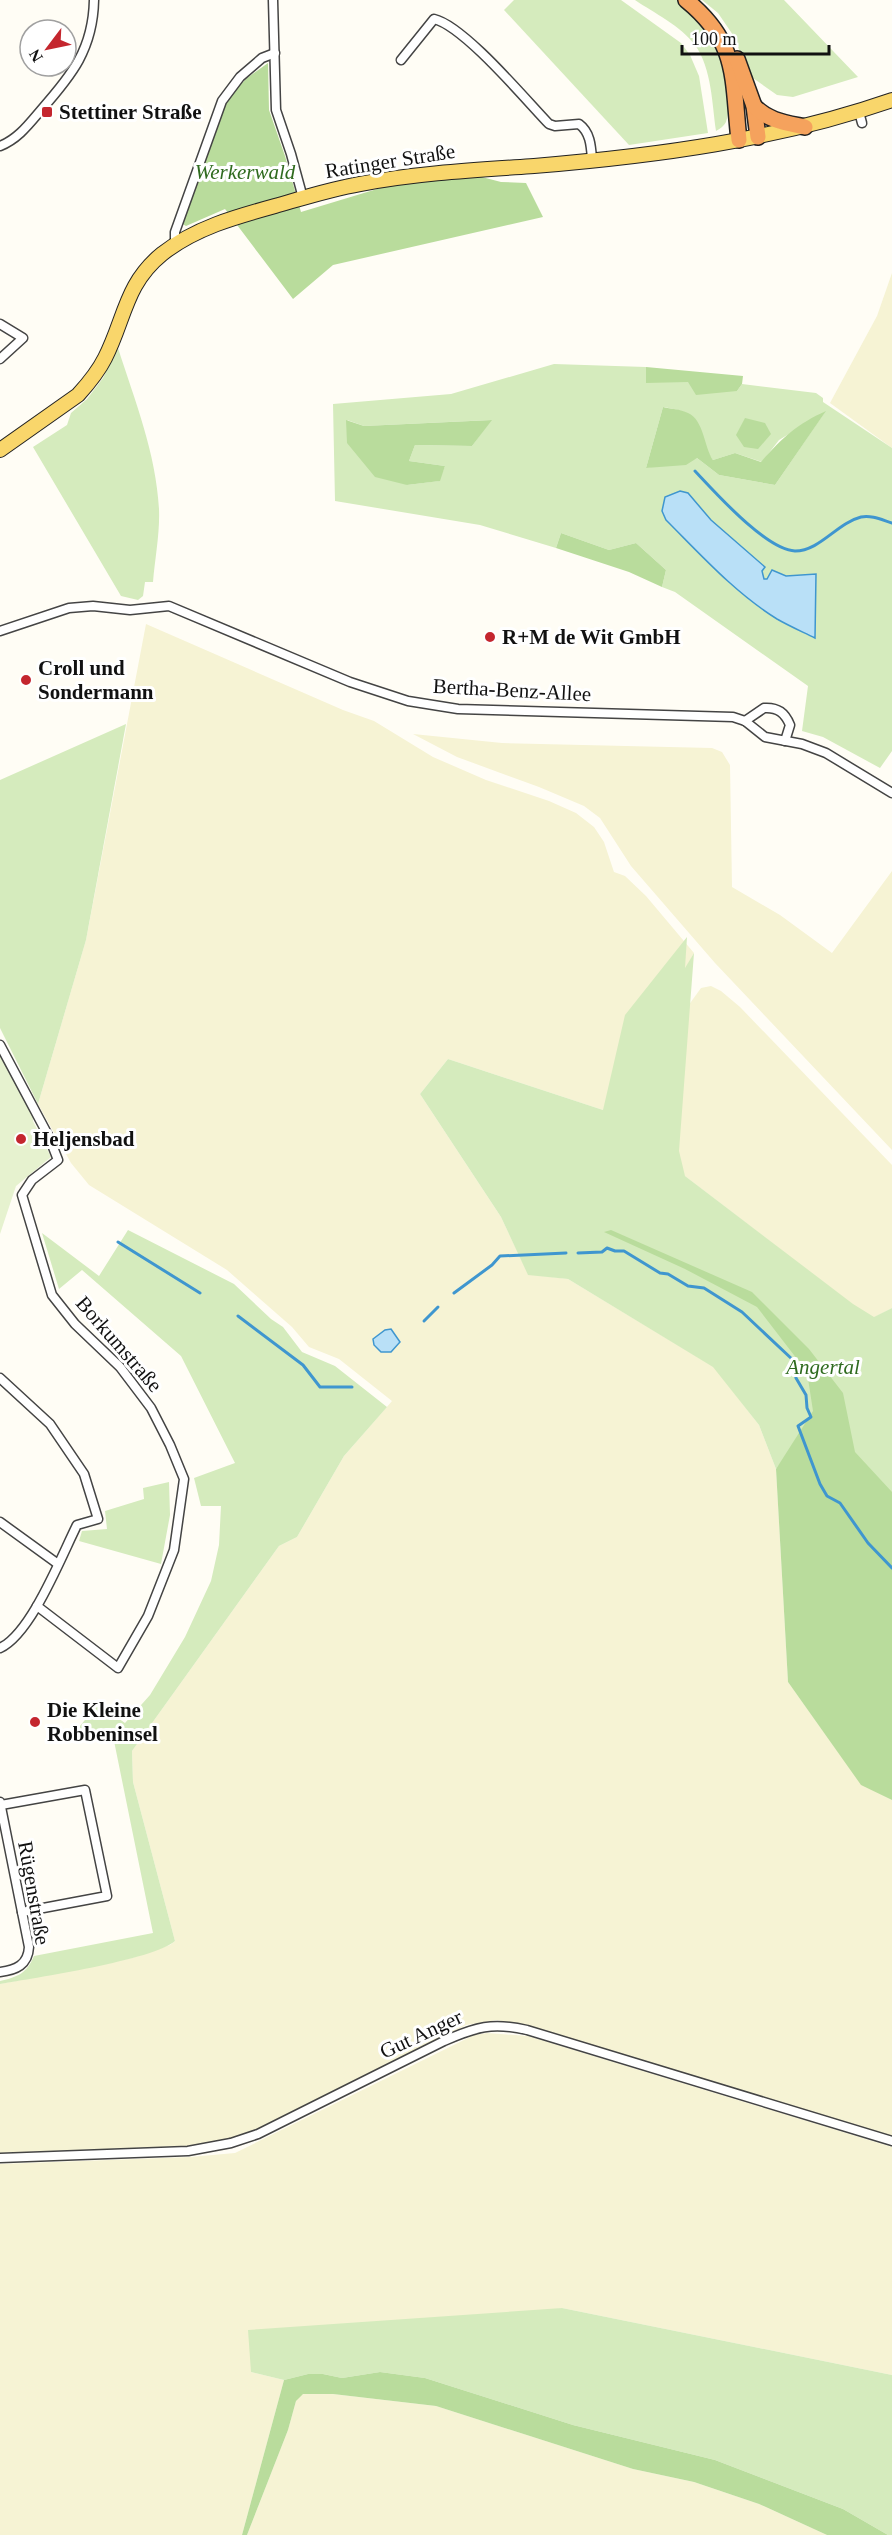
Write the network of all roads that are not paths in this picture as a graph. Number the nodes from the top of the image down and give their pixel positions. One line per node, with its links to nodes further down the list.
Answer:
1 (94, 0): 12 (street)
2 (273, 0): 5 (street)
3 (686, 0): 11 (highway)
4 (694, 0): 8 (highway)
5 (275, 53): 14 (street); 15 (street)
6 (400, 60): 13 (street)
7 (892, 100): 9 (main road, Ratinger Straße)
8 (754, 106): 9 (highway); 10 (highway)
9 (805, 127): 10 (main road, Ratinger Straße)
10 (758, 137): 11 (main road, Ratinger Straße)
11 (739, 140): 13 (main road, Ratinger Straße)
12 (0, 146)
13 (592, 159): 14 (main road, Ratinger Straße)
14 (303, 198): 15 (main road, Ratinger Straße)
15 (175, 244): 18 (main road, Ratinger Straße)
16 (0, 324): 17 (street)
17 (0, 359)
18 (0, 450)
19 (0, 631): 20 (street, Bertha-Benz-Allee)
20 (745, 721): 21 (street, Bertha-Benz-Allee); 21 (street)
21 (784, 741): 22 (street, Bertha-Benz-Allee)
22 (892, 793)
23 (0, 1045): 27 (street, Borkumstraße)
24 (0, 1378): 26 (street)
25 (0, 1522): 26 (street)
26 (58, 1564): 27 (street)
27 (37, 1606): 28 (street)
28 (0, 1648)
29 (0, 1804): 30 (street, Rügenstraße); 30 (street)
30 (22, 1912): 31 (street, Rügenstraße)
31 (0, 1972)
32 (892, 2140): 33 (street, Gut Anger)
33 (0, 2158)

